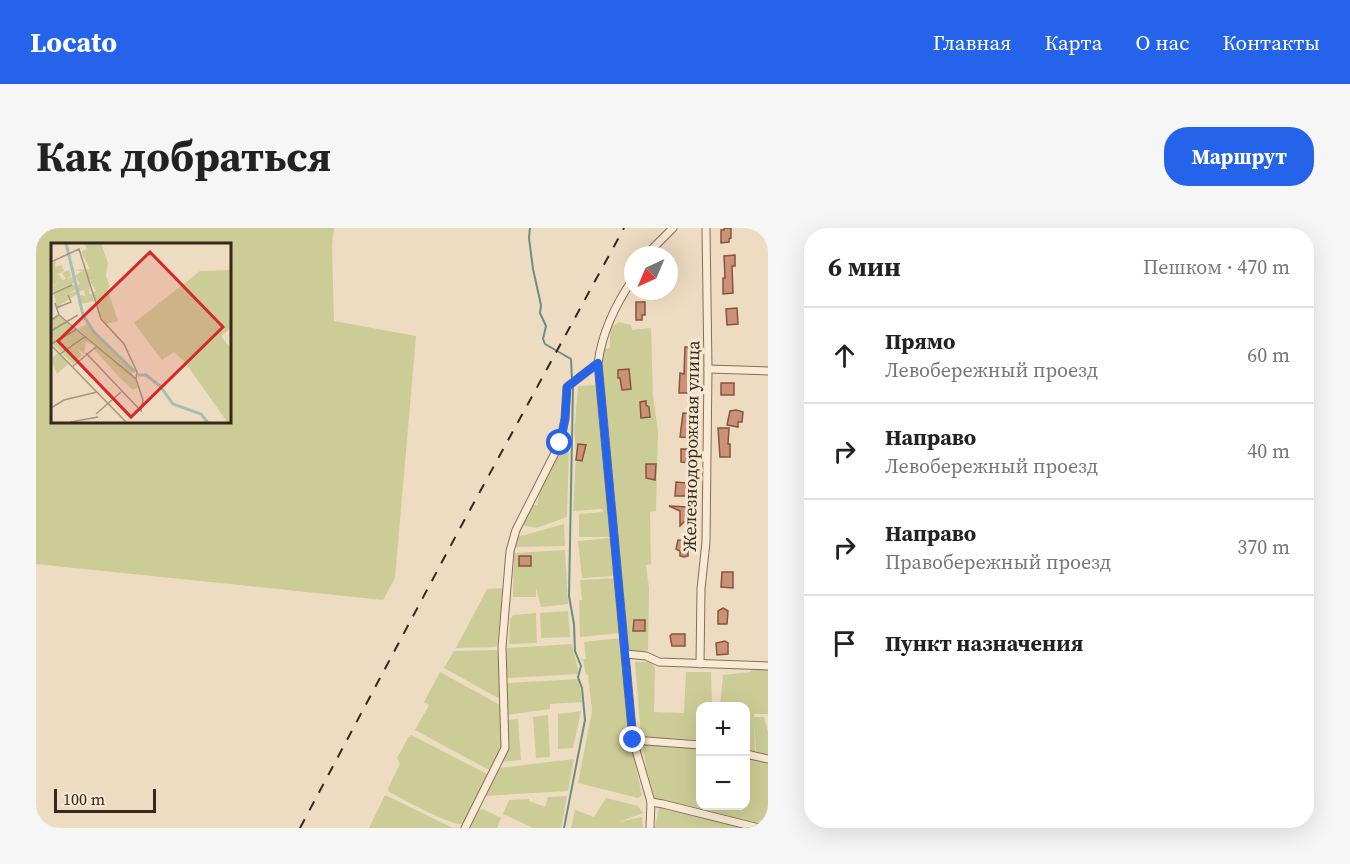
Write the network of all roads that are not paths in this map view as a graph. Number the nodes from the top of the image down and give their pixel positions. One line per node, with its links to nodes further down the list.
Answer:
1 (673, 228): 3 (street)
2 (706, 228): 6 (street, Железнодорожная улица)
3 (656, 246)
4 (624, 295): 5 (street)
5 (598, 363): 8 (street); 16 (street)
6 (708, 369): 7 (street); 9 (street, Железнодорожная улица)
7 (768, 371)
8 (626, 654): 9 (street); 11 (street)
9 (700, 664): 10 (street)
10 (768, 666)
11 (633, 740): 12 (street); 15 (street)
12 (696, 745)
13 (750, 755): 14 (street)
14 (768, 759)
15 (651, 802): 17 (street); 18 (street)
16 (465, 828)
17 (650, 828)
18 (759, 828)

